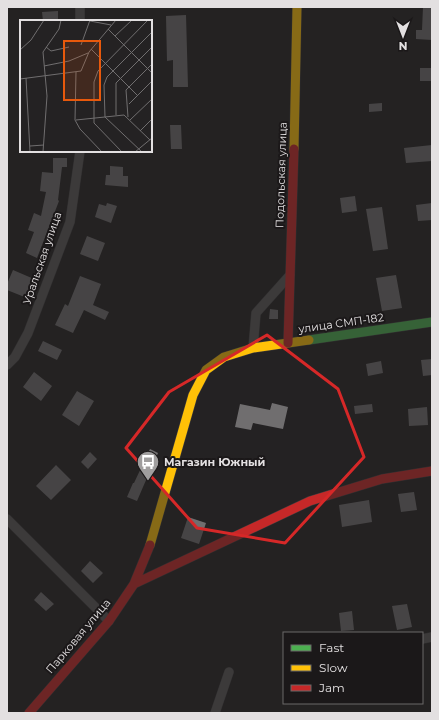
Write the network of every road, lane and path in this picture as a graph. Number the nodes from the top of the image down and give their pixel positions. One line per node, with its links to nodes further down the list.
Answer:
1 (80, 7): 3 (street)
2 (297, 7): 5 (street, Подольская улица)
3 (80, 20)
4 (80, 152): 9 (street, Уральская улица)
5 (290, 274): 7 (street, Подольская улица); 8 (street)
6 (432, 322): 7 (street, улица СМП-182)
7 (288, 343): 8 (street, улица СМП-182)
8 (253, 348): 12 (street, Парковая улица)
9 (7, 365)
10 (432, 471): 12 (street)
11 (7, 519): 13 (street)
12 (134, 584): 13 (street, Парковая улица)
13 (109, 621): 15 (street, Парковая улица)
14 (229, 672): 16 (street)
15 (29, 713)
16 (215, 713)

